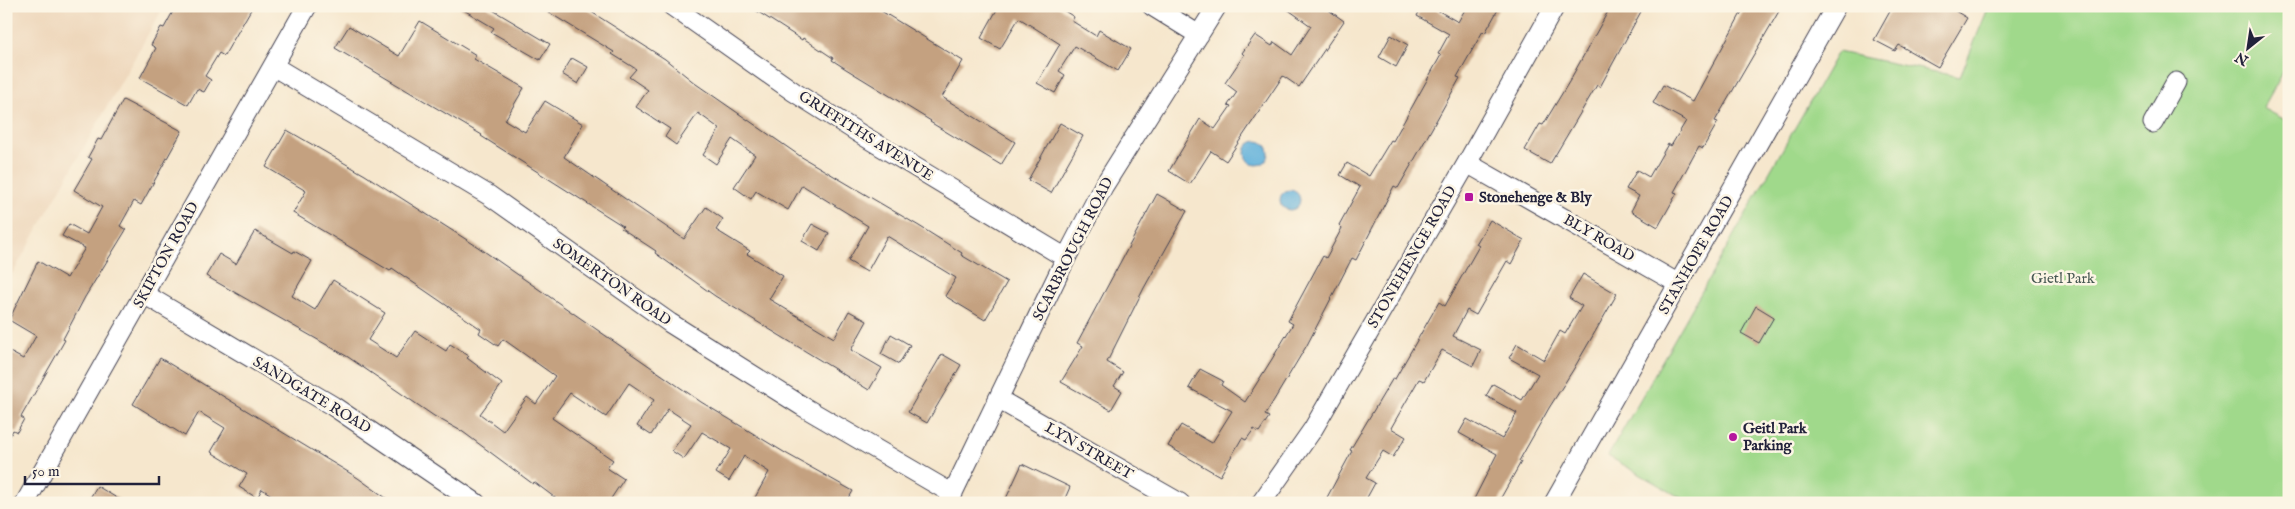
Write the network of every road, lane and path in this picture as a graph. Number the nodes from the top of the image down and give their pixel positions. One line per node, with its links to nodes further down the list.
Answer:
1 (307, 6): 8 (street, SKIPTON ROAD)
2 (672, 6): 12 (street, GRIFFITHS AVENUE)
3 (1152, 6): 7 (street)
4 (1218, 6): 7 (street, SCARBROUGH ROAD)
5 (1554, 6): 11 (street, STONEHENGE ROAD)
6 (1836, 6): 13 (street, STANHOPE ROAD)
7 (1199, 35): 12 (street, SCARBROUGH ROAD)
8 (273, 66): 14 (street, SKIPTON ROAD); 16 (street, SOMERTON ROAD)
9 (2176, 82): 10 (street)
10 (2153, 123)
11 (1467, 163): 13 (street, BLY ROAD); 20 (street, STONEHENGE ROAD)
12 (1066, 258): 15 (street, SCARBROUGH ROAD)
13 (1679, 284): 21 (street, STANHOPE ROAD)
14 (144, 294): 17 (street, SKIPTON ROAD); 18 (street, SANDGATE ROAD)
15 (998, 399): 16 (street, SCARBROUGH ROAD); 19 (street, LYN STREET)
16 (951, 498)
17 (25, 503)
18 (476, 503)
19 (1180, 503)
20 (1261, 503)
21 (1554, 503)

